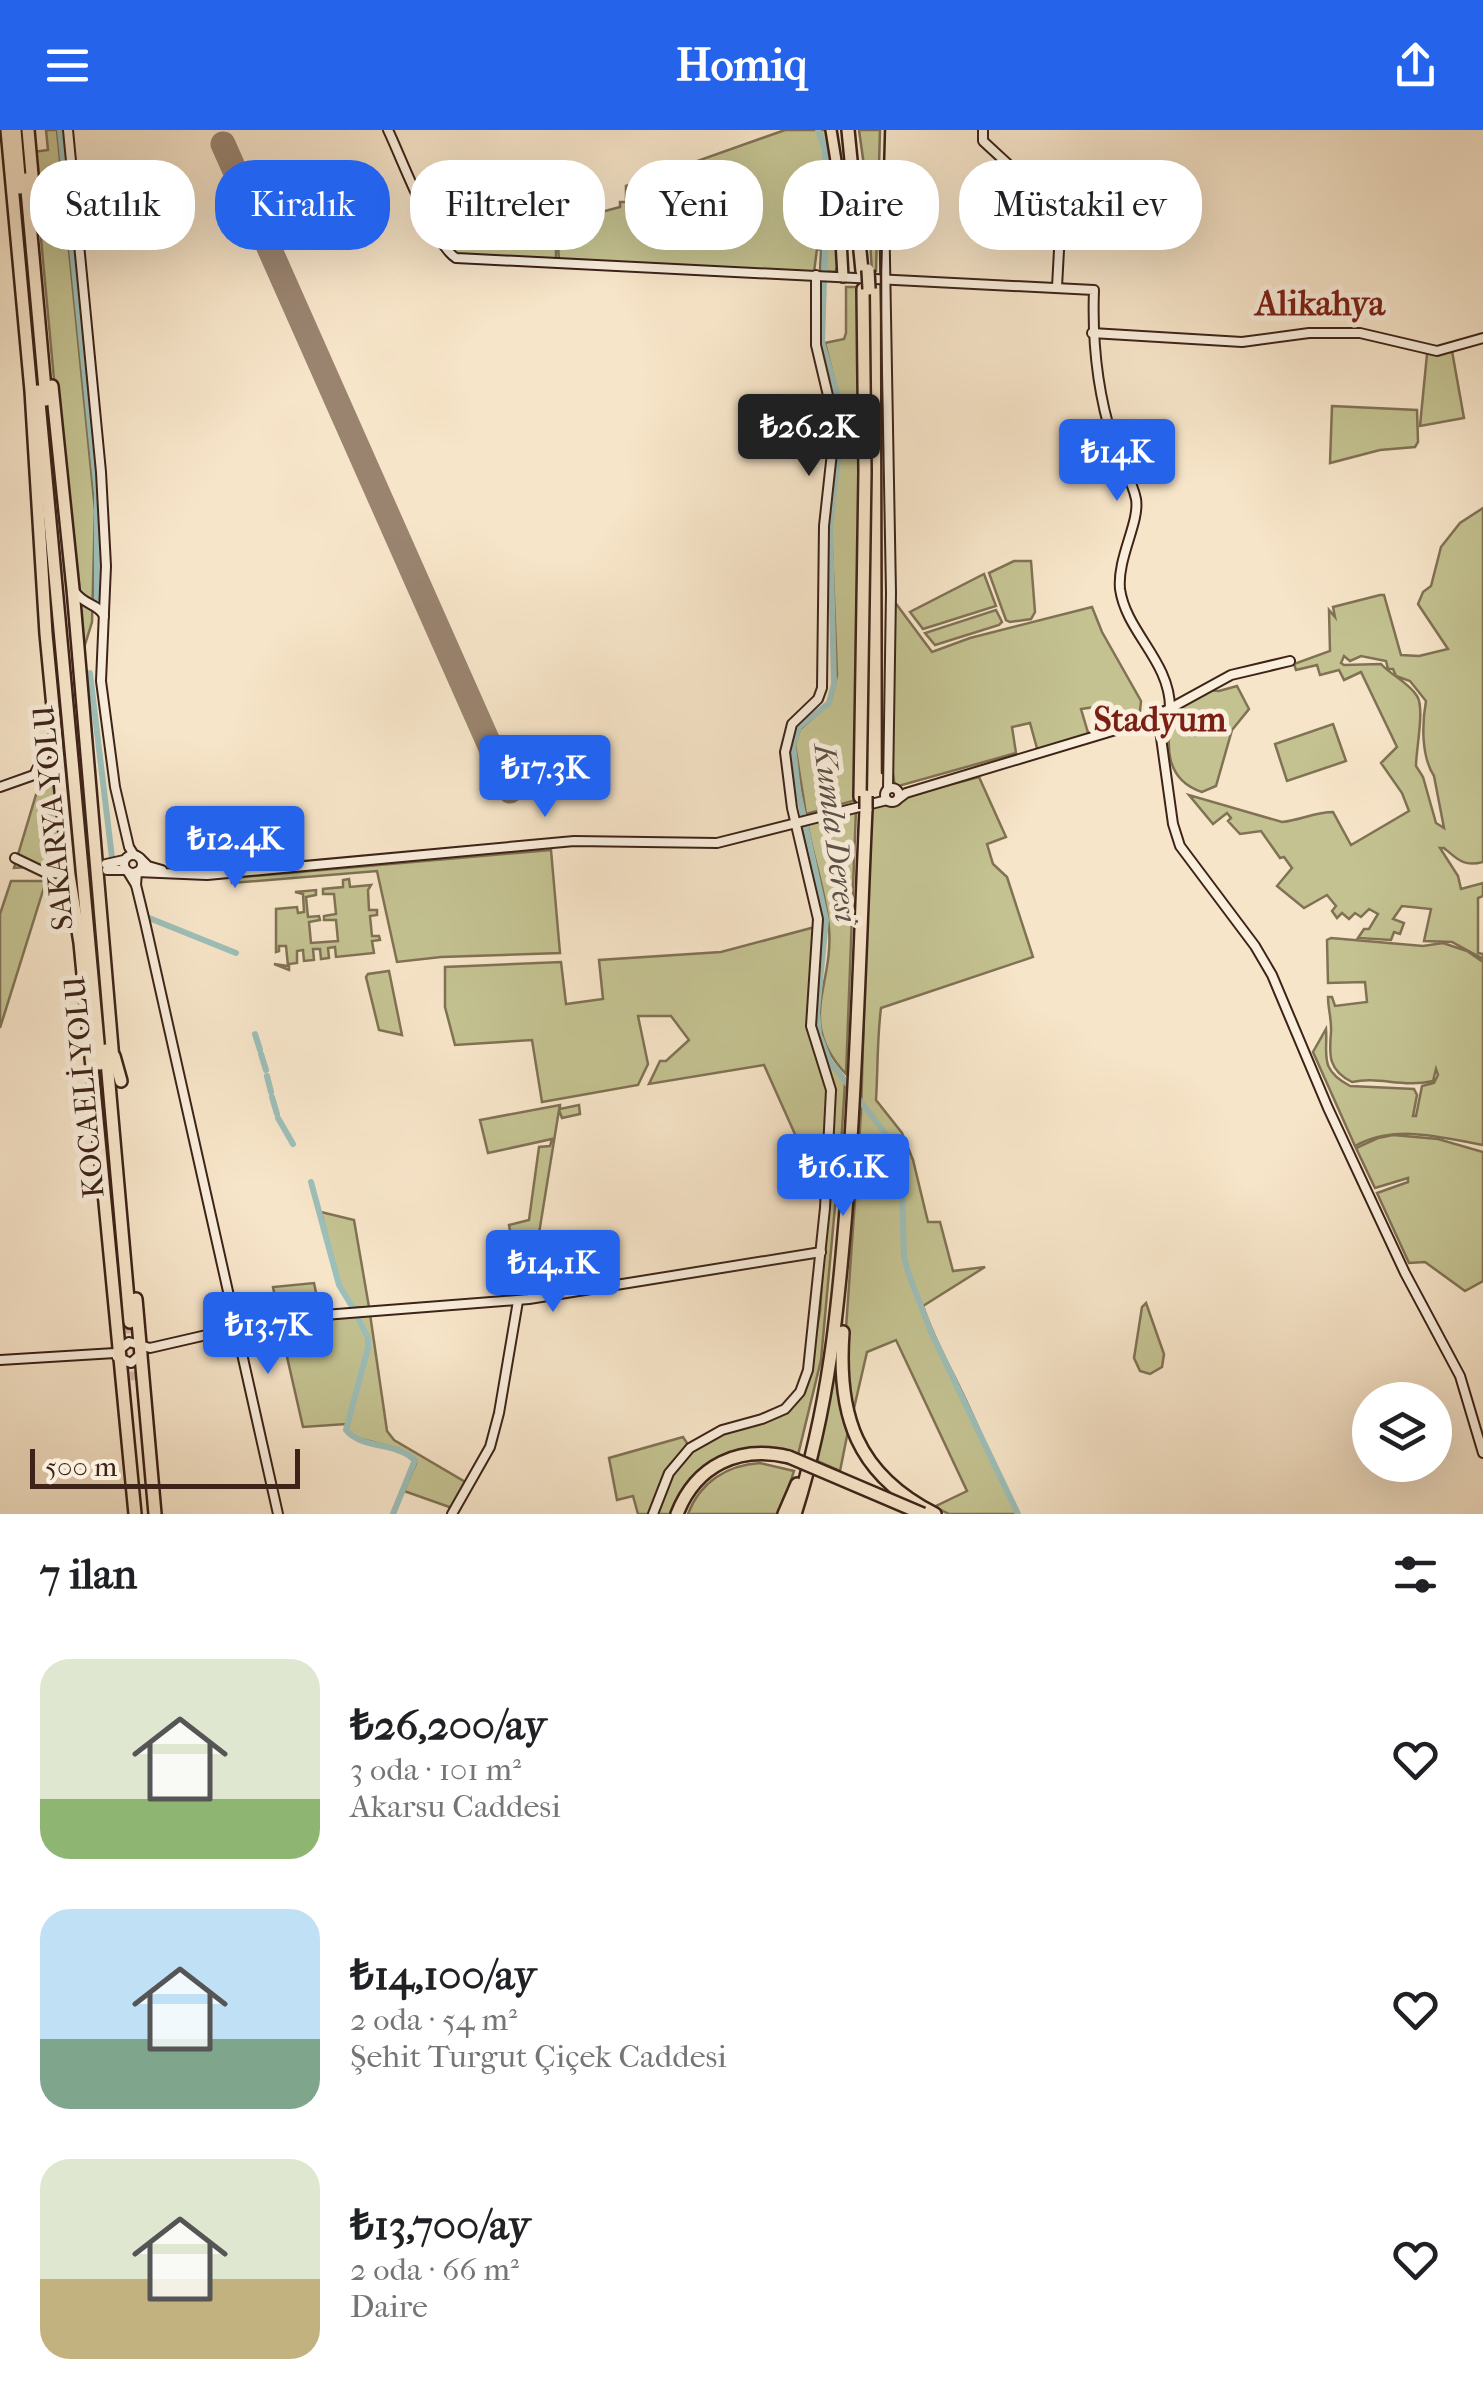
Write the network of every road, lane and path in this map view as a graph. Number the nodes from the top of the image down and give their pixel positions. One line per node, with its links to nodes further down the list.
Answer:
1 (7, 130): 17 (highway)
2 (22, 130): 8 (highway); 12 (highway, SAKARYA YOLU); 18 (highway, KOCAELİ YOLU)
3 (68, 130): 22 (main road)
4 (388, 130): 13 (main road)
5 (831, 130): 14 (main road)
6 (851, 130): 41 (highway, bridge)
7 (983, 130): 16 (main road)
8 (30, 174)
9 (36, 250): 18 (highway)
10 (39, 250): 21 (highway)
11 (886, 250): 15 (main road)
12 (26, 258): 17 (highway); 38 (highway, SAKARYA YOLU)
13 (818, 275): 14 (main road); 32 (main road)
14 (839, 277): 15 (main road)
15 (887, 280): 16 (main road); 31 (main road)
16 (1057, 287): 19 (main road)
17 (22, 297): 26 (highway)
18 (38, 310): 42 (highway, KOCAELİ YOLU)
19 (1092, 333): 20 (main road); 25 (main road)
20 (1483, 338)
21 (73, 588): 22 (main road); 23 (highway)
22 (103, 615): 23 (main road); 34 (main road)
23 (76, 621): 39 (highway)
24 (1290, 661): 25 (main road)
25 (1161, 713): 27 (main road); 27 (main road); 31 (main road)
26 (56, 726): 28 (main road); 29 (highway)
27 (1163, 731): 53 (main road); 54 (main road)
28 (43, 763): 29 (main road); 30 (main road)
29 (58, 774): 36 (highway)
30 (0, 787)
31 (891, 793): 32 (main road)
32 (795, 822): 34 (main road); 35 (main road); 45 (main road)
33 (15, 858): 36 (main road)
34 (131, 858): 35 (main road); 35 (main road); 35 (main road)
35 (131, 871): 48 (main road)
36 (69, 872): 37 (highway)
37 (82, 964): 38 (highway); 42 (highway)
38 (96, 1024): 42 (highway, SAKARYA YOLU)
39 (112, 1044): 40 (highway); 44 (highway)
40 (121, 1080)
41 (851, 1105): 43 (highway); 61 (highway)
42 (106, 1139): 44 (highway); 47 (highway, SAKARYA YOLU); 47 (highway)
43 (849, 1173): 61 (highway); 64 (highway)
44 (129, 1233): 47 (highway)
45 (821, 1252): 46 (main road); 59 (main road)
46 (518, 1300): 48 (main road); 58 (main road)
47 (127, 1324): 49 (highway); 50 (highway)
48 (238, 1328): 49 (main road); 57 (main road)
49 (144, 1350): 50 (main road); 50 (main road); 52 (highway)
50 (116, 1354): 51 (main road); 52 (highway)
51 (0, 1362)
52 (132, 1381): 56 (highway)
53 (1483, 1440)
54 (1483, 1453)
55 (787, 1460): 60 (highway); 62 (highway, bridge); 63 (highway, bridge)
56 (145, 1514)
57 (278, 1514)
58 (452, 1514)
59 (653, 1514)
60 (681, 1514)
61 (789, 1514)
62 (908, 1514)
63 (924, 1514)
64 (935, 1514)

